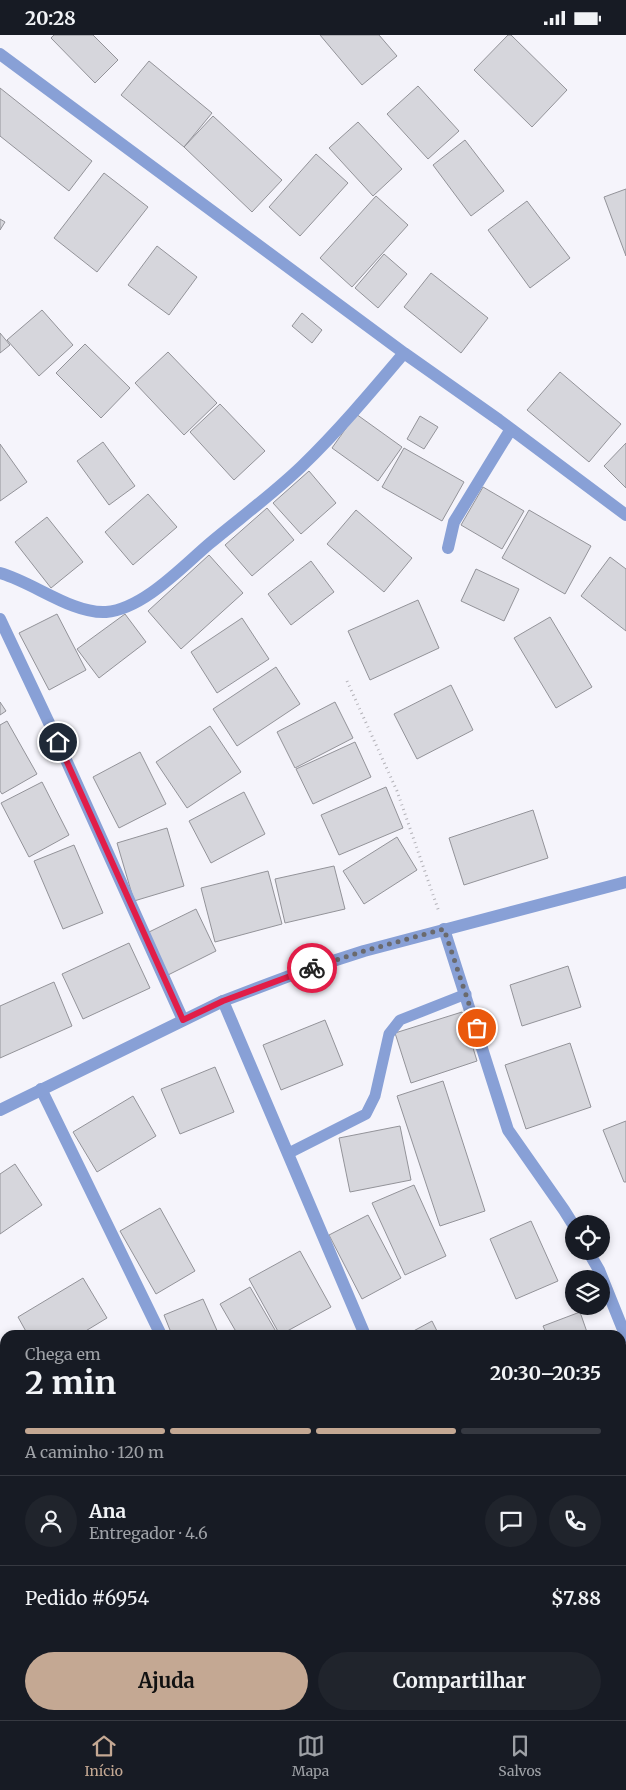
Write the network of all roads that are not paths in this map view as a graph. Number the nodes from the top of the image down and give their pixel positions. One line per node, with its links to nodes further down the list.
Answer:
1 (0, 54): 2 (street)
2 (404, 353): 3 (street); 6 (street)
3 (511, 429): 4 (street); 5 (street)
4 (626, 515)
5 (448, 548)
6 (0, 573)
7 (0, 619): 12 (street)
8 (626, 882): 9 (street)
9 (444, 929): 10 (street); 11 (street)
10 (466, 994): 15 (lane); 16 (street)
11 (223, 1001): 12 (street); 15 (street)
12 (183, 1020): 13 (street)
13 (41, 1089): 14 (street); 18 (street)
14 (0, 1110)
15 (289, 1153): 19 (street)
16 (568, 1215)
17 (593, 1260): 20 (street)
18 (159, 1330)
19 (363, 1330)
20 (623, 1330)

